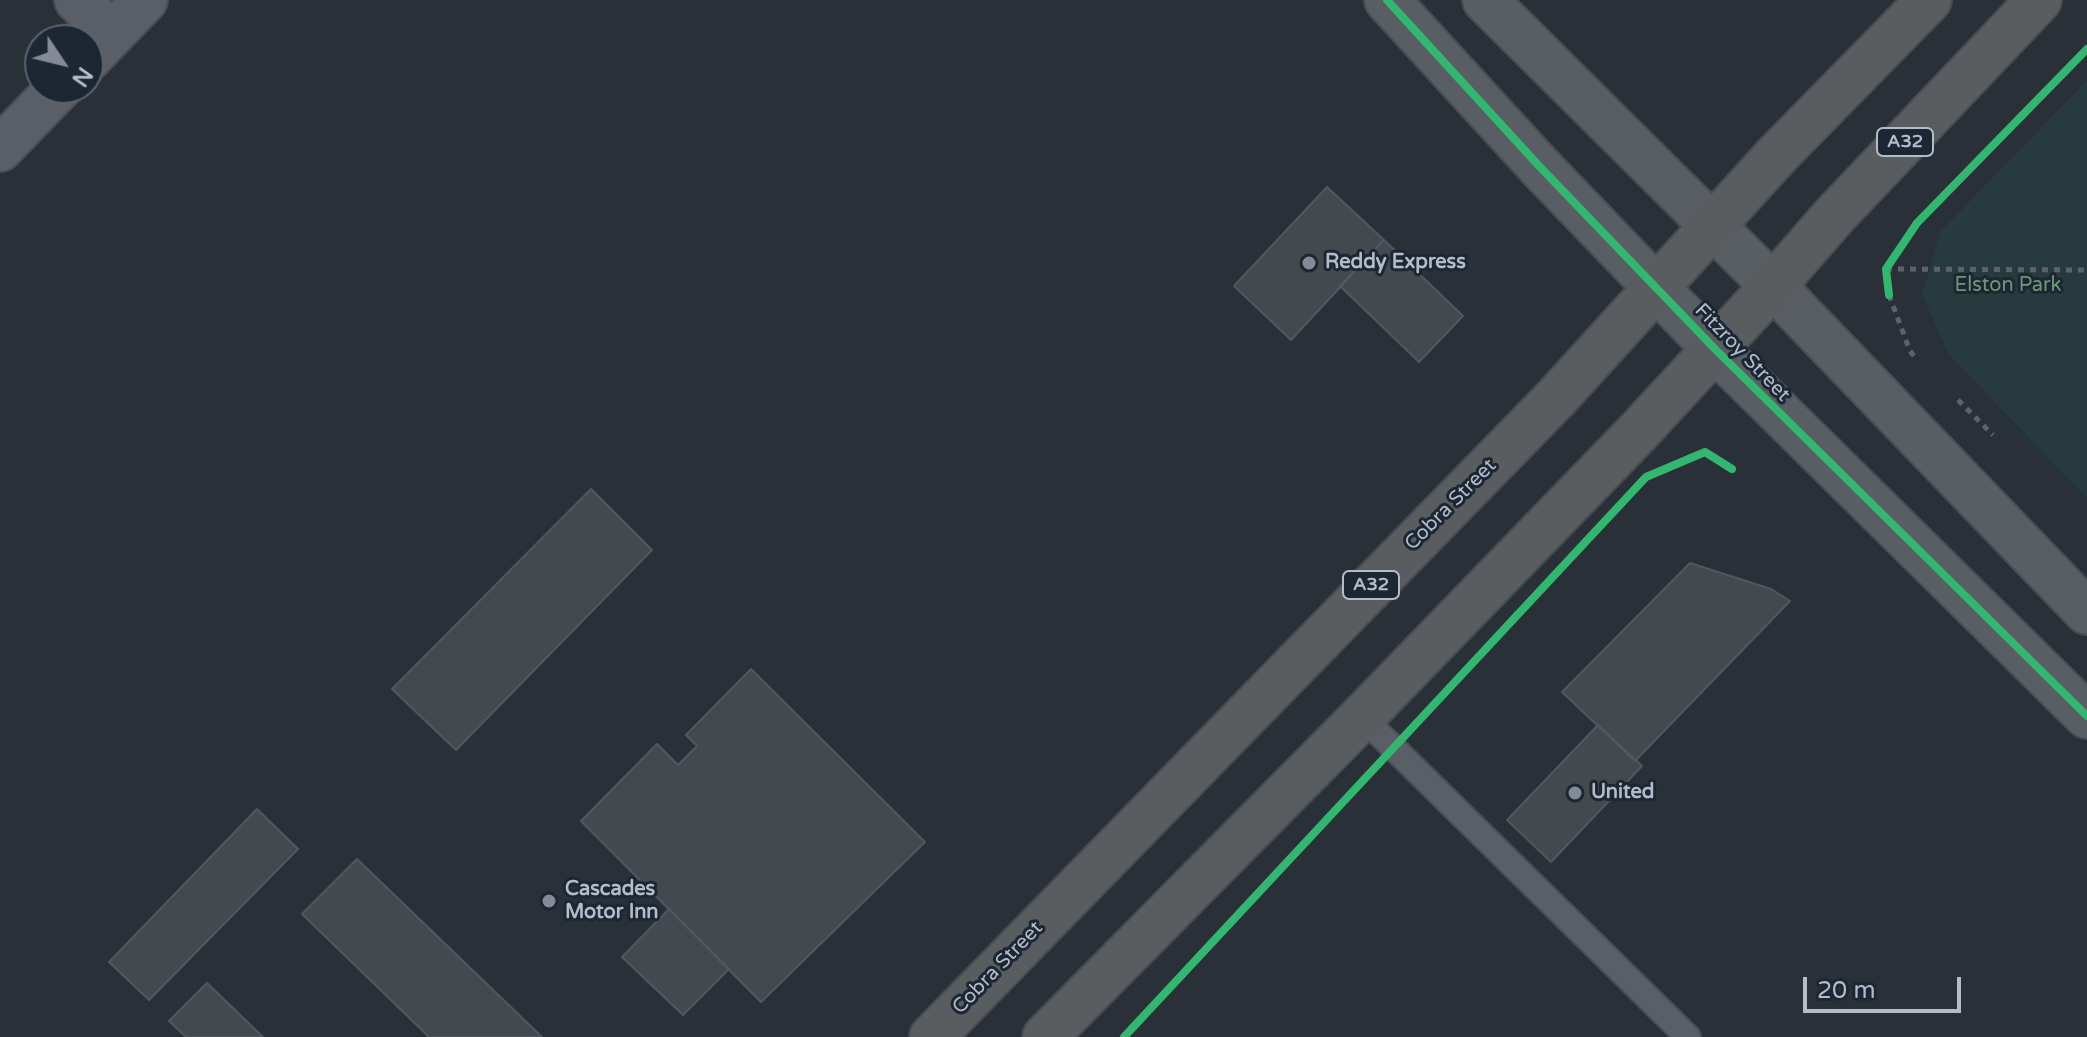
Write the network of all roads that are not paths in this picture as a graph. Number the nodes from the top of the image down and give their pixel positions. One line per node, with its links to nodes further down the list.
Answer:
1 (77, 0): 7 (street)
2 (145, 0): 8 (street)
3 (1387, 0): 13 (street, Fitzroy Street)
4 (1485, 0): 11 (street)
5 (1929, 0): 11 (highway, Cobra Street / A32)
6 (2039, 0): 12 (highway, A32)
7 (89, 24)
8 (104, 42)
9 (44, 104): 10 (street)
10 (0, 149)
11 (1714, 227): 12 (street); 13 (highway, Cobra Street / A32)
12 (1773, 286): 14 (highway, A32); 15 (street)
13 (1656, 287): 14 (street, Fitzroy Street); 18 (highway, Cobra Street / A32)
14 (1715, 349): 16 (street, Fitzroy Street); 17 (highway, A32)
15 (2087, 612)
16 (2087, 716)
17 (1362, 717): 19 (highway, A32); 20 (lane)
18 (932, 1037)
19 (1045, 1037)
20 (1688, 1037)

